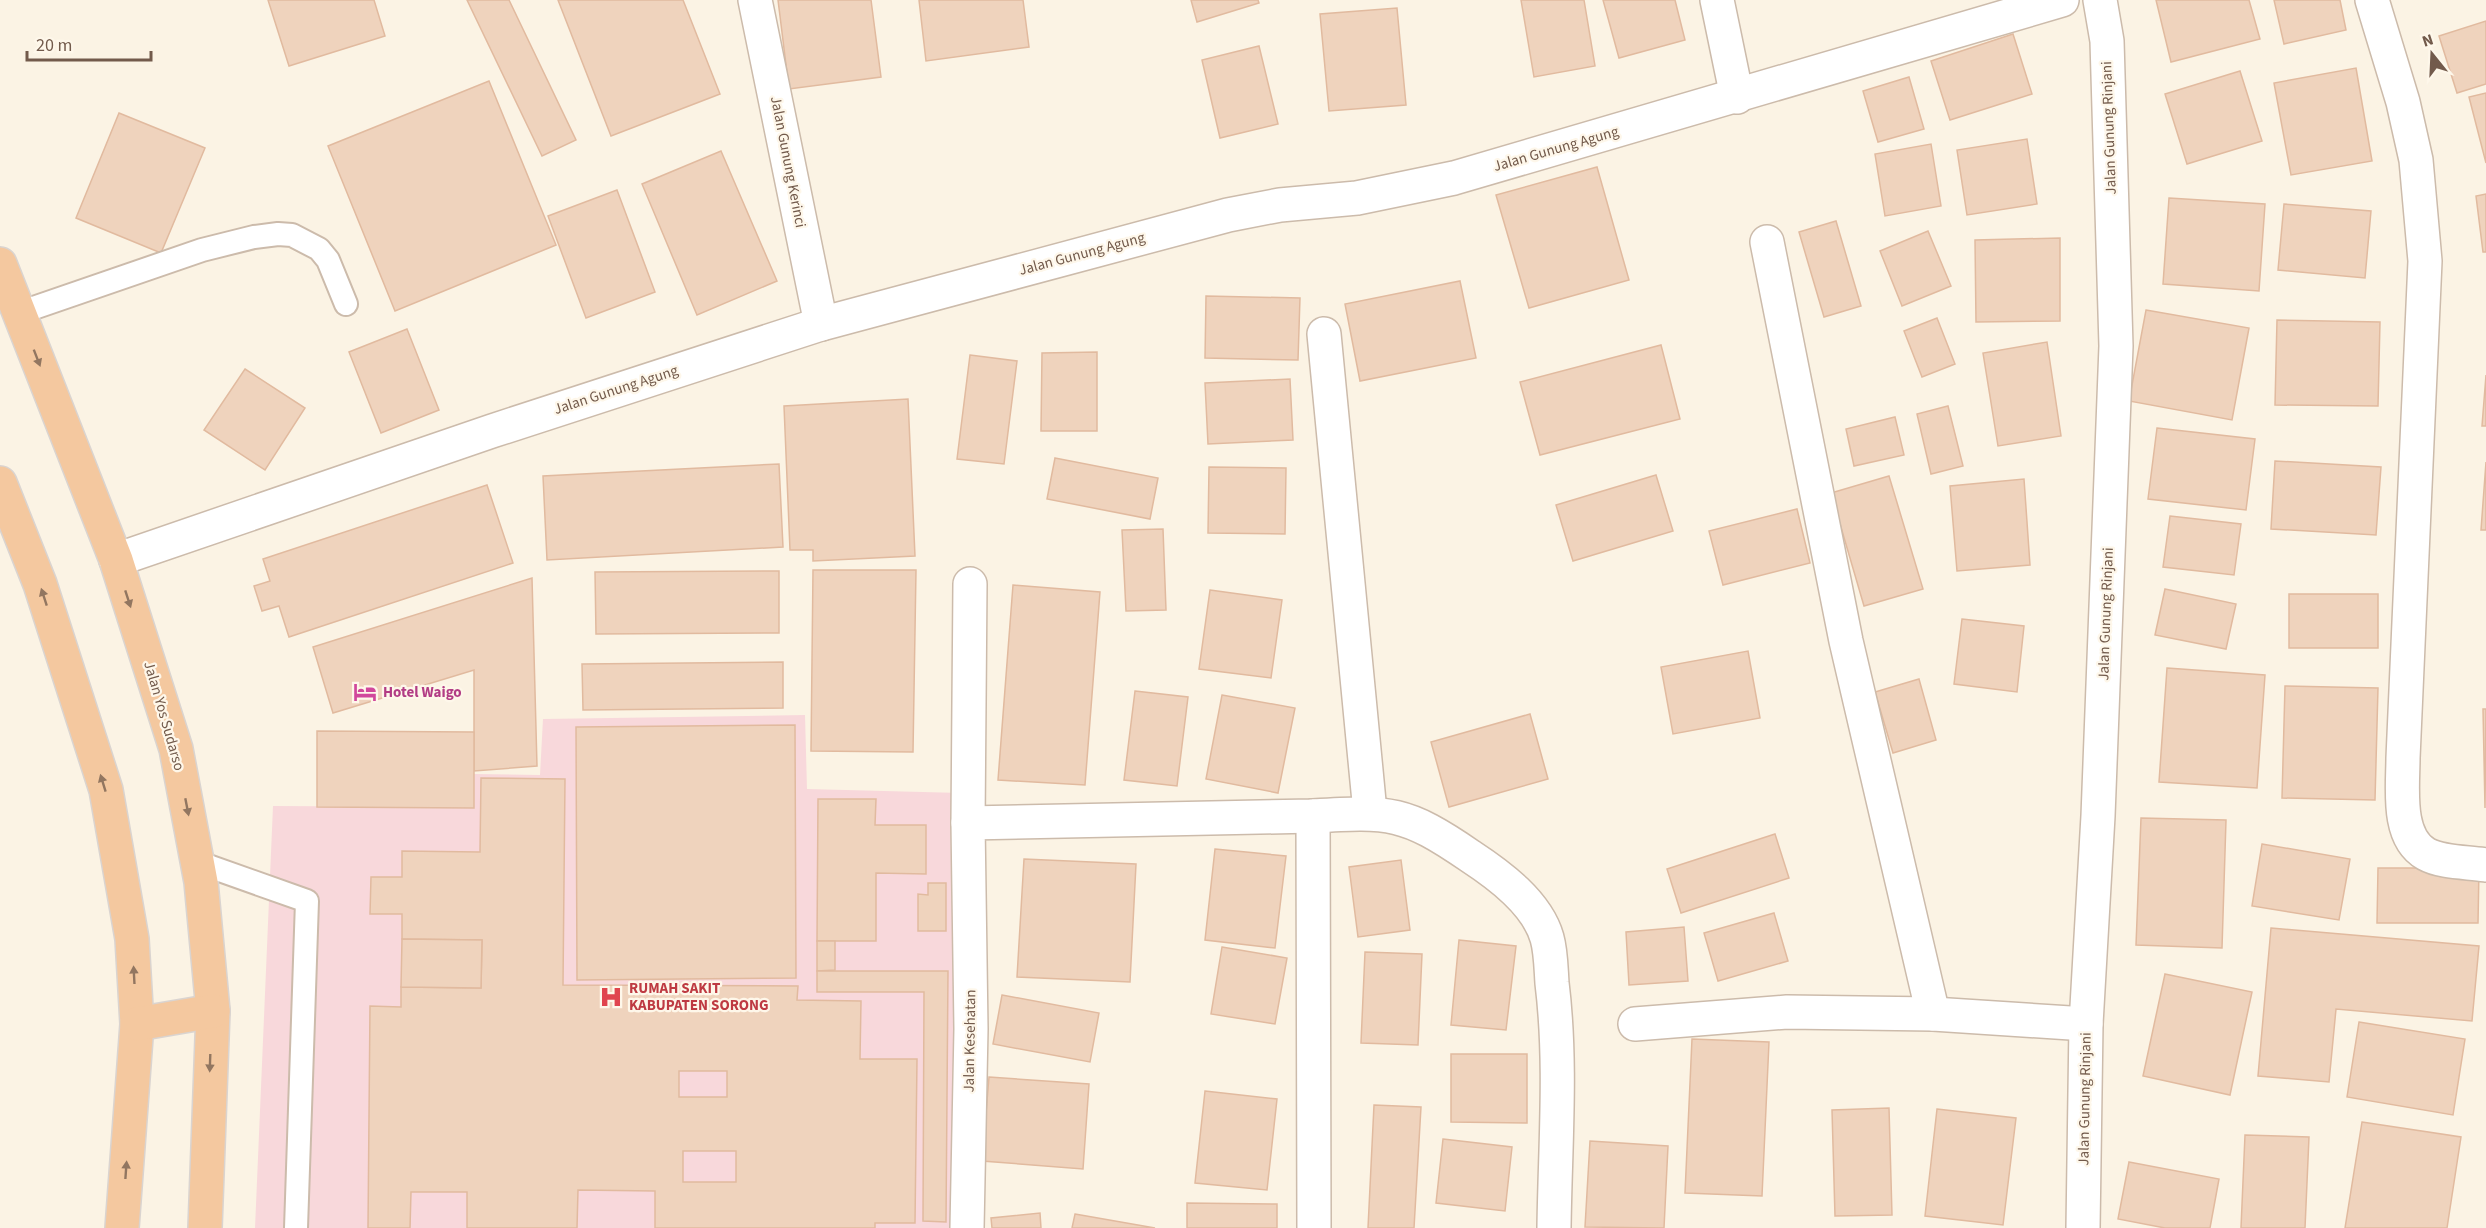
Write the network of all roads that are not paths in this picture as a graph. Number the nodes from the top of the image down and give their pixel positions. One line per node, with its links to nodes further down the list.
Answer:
1 (755, 0): 11 (street, Jalan Gunung Kerinci)
2 (1717, 0): 6 (street)
3 (2062, 0): 6 (street, Jalan Gunung Agung)
4 (2100, 0): 25 (street, Jalan Gunung Rinjani)
5 (2372, 0): 20 (street)
6 (1737, 97): 11 (street, Jalan Gunung Agung)
7 (1767, 242): 22 (street)
8 (0, 264): 10 (highway, Jalan Yos Sudarso)
9 (346, 304): 10 (lane)
10 (19, 313): 14 (highway, Jalan Yos Sudarso, one-way to 14)
11 (821, 324): 14 (street, Jalan Gunung Agung)
12 (1324, 334): 16 (street)
13 (0, 483): 23 (highway, one-way to 13)
14 (116, 561): 19 (highway, Jalan Yos Sudarso, one-way to 19)
15 (970, 584): 18 (street, Jalan Kesehatan)
16 (1370, 812): 17 (street); 31 (street)
17 (1313, 816): 18 (street); 30 (street)
18 (969, 839): 29 (street, Jalan Kesehatan)
19 (197, 862): 21 (highway, Jalan Yos Sudarso); 28 (lane)
20 (2486, 865)
21 (213, 1011): 23 (highway); 27 (highway, Jalan Yos Sudarso, one-way to 27)
22 (1933, 1014): 24 (street); 25 (street)
23 (137, 1024): 26 (highway, one-way to 23)
24 (1635, 1024)
25 (2086, 1024): 32 (street, Jalan Gunung Rinjani)
26 (122, 1228)
27 (205, 1228)
28 (296, 1228)
29 (967, 1228)
30 (1314, 1228)
31 (1554, 1228)
32 (2083, 1228)

